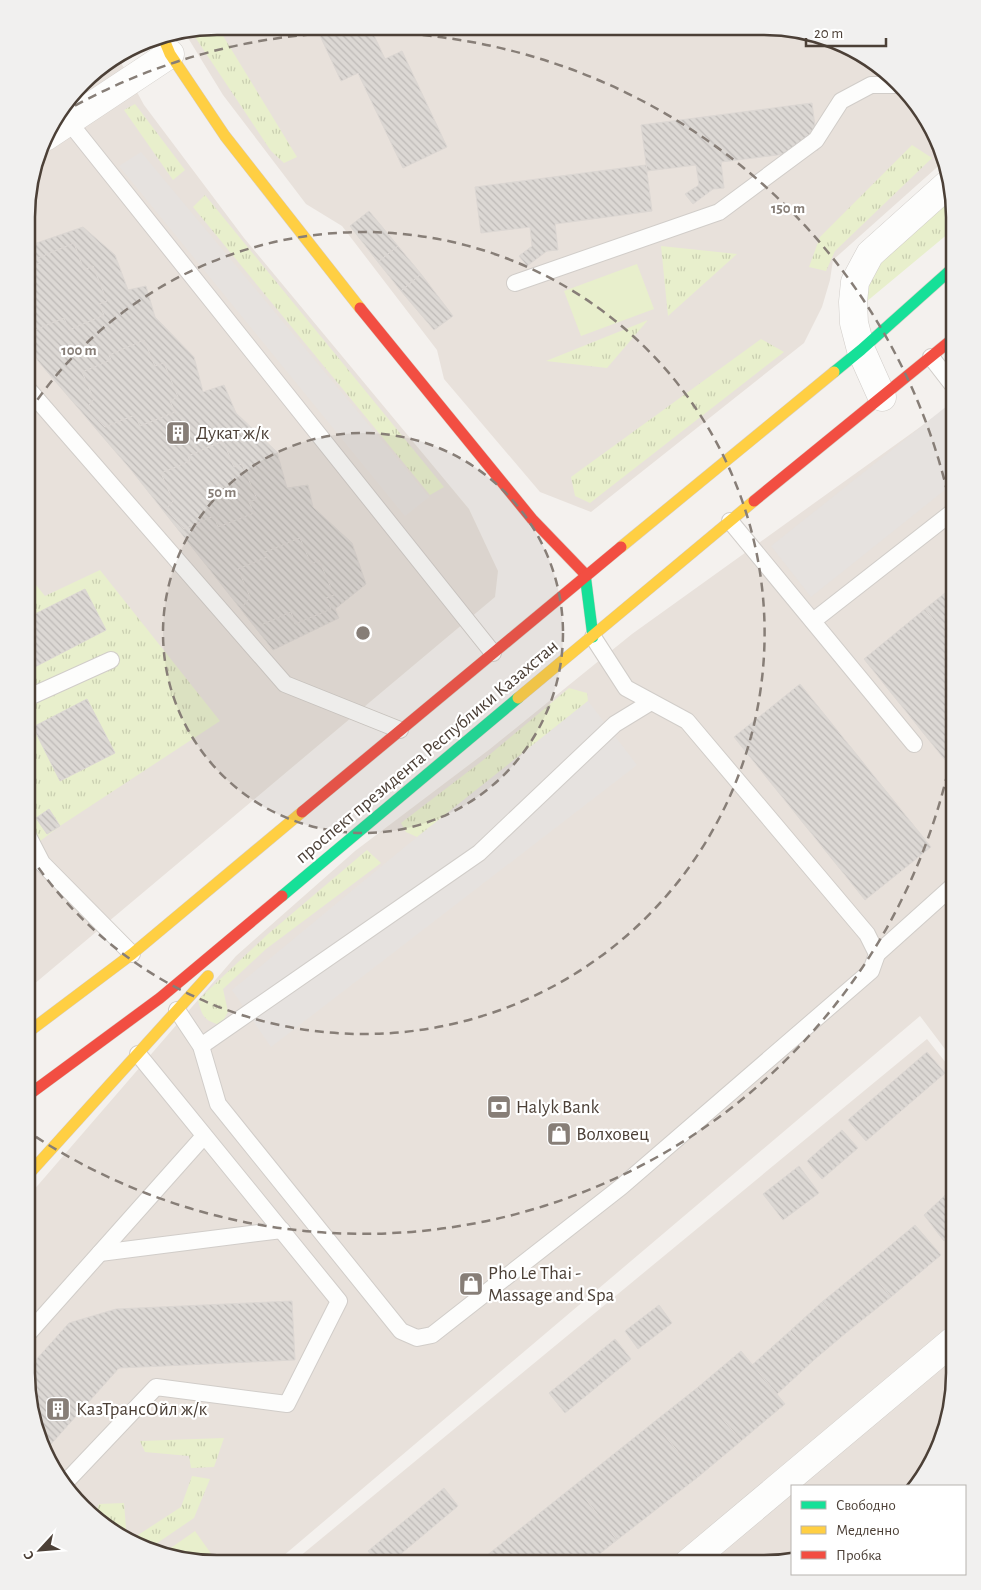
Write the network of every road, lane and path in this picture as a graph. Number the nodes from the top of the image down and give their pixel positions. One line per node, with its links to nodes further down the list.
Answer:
1 (166, 45): 3 (street); 16 (main road)
2 (890, 85): 7 (lane)
3 (70, 122): 4 (street); 19 (lane)
4 (57, 130)
5 (943, 188): 9 (street)
6 (946, 274): 9 (main road)
7 (515, 282)
8 (946, 344): 10 (main road, проспект президента Республики Казахстан)
9 (861, 350): 13 (street); 16 (main road)
10 (931, 357): 11 (lane); 13 (main road, проспект президента Республики Казахстан)
11 (946, 376)
12 (35, 397): 23 (lane)
13 (882, 397): 15 (main road, проспект президента Республики Казахстан)
14 (946, 517): 17 (lane)
15 (730, 521): 17 (lane); 18 (main road, проспект президента Республики Казахстан)
16 (586, 576): 18 (main road); 19 (main road)
17 (813, 621): 24 (lane)
18 (593, 637): 22 (lane); 27 (main road, проспект президента Республики Казахстан)
19 (493, 653): 23 (main road)
20 (111, 660): 21 (lane)
21 (35, 694)
22 (650, 702): 29 (lane); 32 (lane)
23 (400, 730): 28 (main road)
24 (914, 744)
25 (35, 849): 28 (lane)
26 (946, 891): 29 (lane)
27 (284, 894): 30 (main road); 34 (main road)
28 (132, 954): 31 (main road)
29 (877, 954): 32 (lane)
30 (177, 1010): 32 (lane); 33 (main road)
31 (35, 1027)
32 (201, 1046)
33 (138, 1054): 35 (lane); 36 (main road)
34 (35, 1090)
35 (204, 1136): 37 (lane); 38 (lane)
36 (35, 1166)
37 (282, 1230): 38 (lane); 41 (lane)
38 (100, 1253): 39 (lane)
39 (35, 1326)
40 (946, 1347): 42 (street)
41 (70, 1479)
42 (698, 1555)

